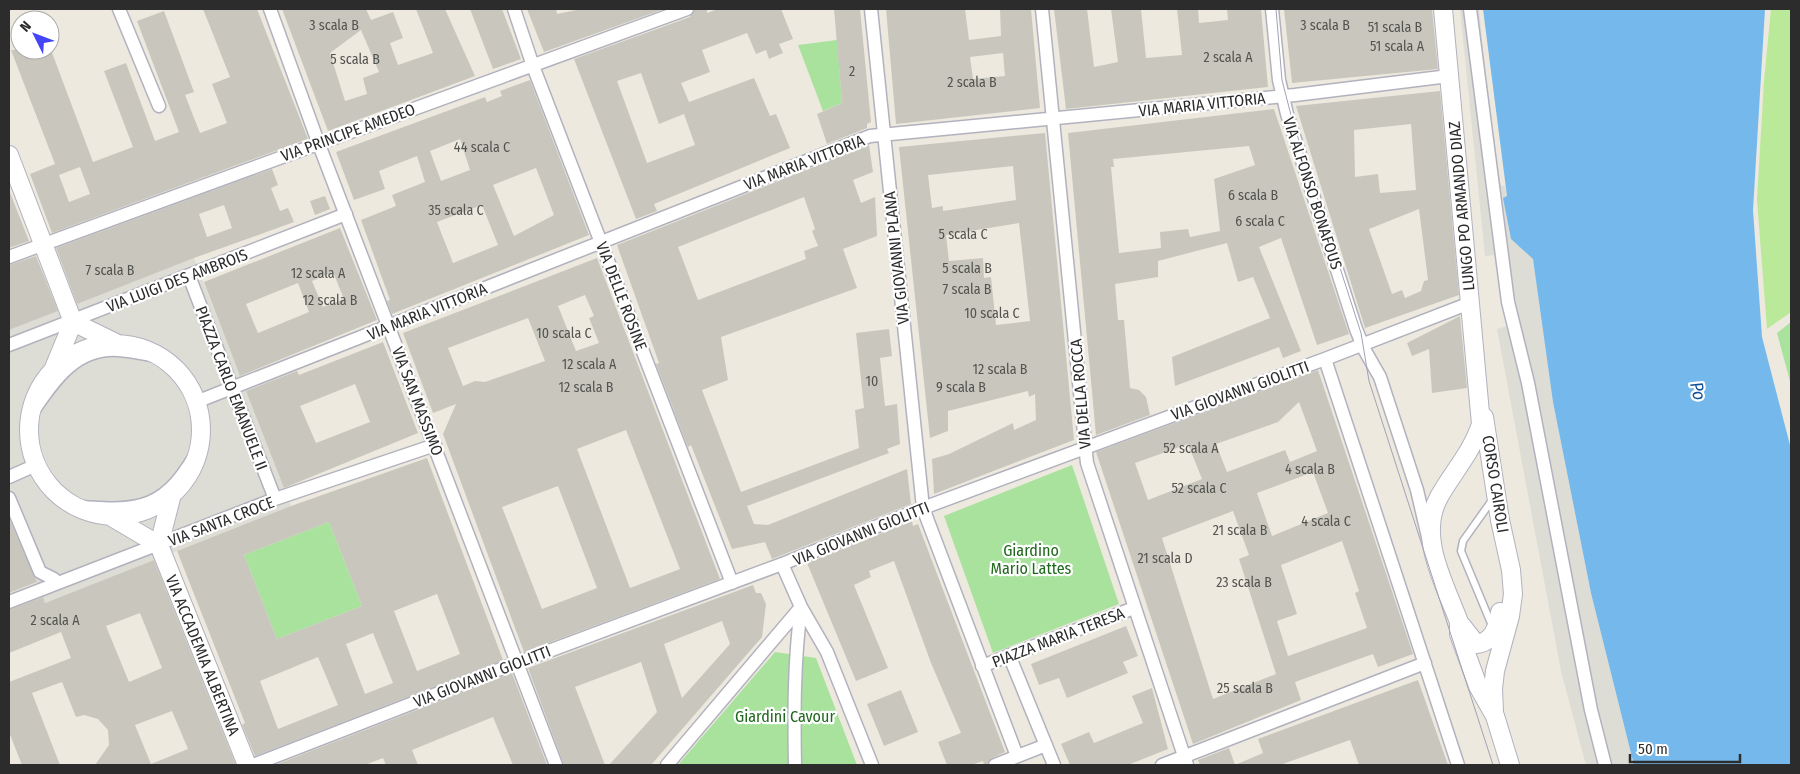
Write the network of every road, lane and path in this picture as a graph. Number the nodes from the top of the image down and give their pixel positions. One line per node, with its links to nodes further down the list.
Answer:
1 (119, 9): 13 (street)
2 (270, 9): 16 (street, VIA SAN MASSIMO)
3 (514, 9): 10 (street, VIA DELLE ROSINE)
4 (687, 9): 10 (street, VIA PRINCIPE AMEDEO)
5 (871, 9): 15 (street, VIA GIOVANNI PLANA)
6 (1042, 9): 14 (street, VIA DELLA ROCCA)
7 (1272, 9): 12 (street, VIA ALFONSO BONAFOUS)
8 (1443, 9): 11 (main road, LUNGO PO ARMANDO DIAZ)
9 (1470, 9): 78 (street)
10 (533, 66): 16 (street, VIA PRINCIPE AMEDEO); 19 (street, VIA DELLE ROSINE)
11 (1450, 76): 12 (street, VIA MARIA VITTORIA); 23 (main road, LUNGO PO ARMANDO DIAZ)
12 (1283, 96): 14 (street, VIA MARIA VITTORIA); 27 (street, VIA ALFONSO BONAFOUS)
13 (159, 106)
14 (1054, 119): 15 (street, VIA MARIA VITTORIA); 38 (street, VIA DELLA ROCCA)
15 (883, 135): 19 (street, VIA MARIA VITTORIA); 47 (street, VIA GIOVANNI PLANA)
16 (318, 142): 18 (street, VIA SAN MASSIMO); 20 (street, VIA PRINCIPE AMEDEO)
17 (9, 155): 20 (main road)
18 (346, 214): 22 (street, VIA LUIGI DES AMBROIS); 25 (street, VIA SAN MASSIMO)
19 (602, 242): 25 (street, VIA MARIA VITTORIA); 52 (street, VIA DELLE ROSINE)
20 (42, 244): 21 (street, VIA PRINCIPE AMEDEO); 24 (main road)
21 (9, 257)
22 (189, 276): 24 (street, VIA LUIGI DES AMBROIS); 32 (street, PIAZZA CARLO EMANUELE II)
23 (1470, 303): 27 (street, VIA GIOVANNI GIOLITTI); 34 (main road, LUNGO PO ARMANDO DIAZ)
24 (73, 322): 26 (main road); 28 (street, VIA LUIGI DES AMBROIS); 31 (main road)
25 (389, 325): 32 (street, VIA MARIA VITTORIA); 37 (street, VIA SAN MASSIMO)
26 (118, 344): 30 (main road); 31 (main road)
27 (1362, 345): 29 (street, VIA GIOVANNI GIOLITTI); 49 (street, CORSO CAIROLI)
28 (9, 346)
29 (1325, 359): 38 (street, VIA GIOVANNI GIOLITTI); 61 (street)
30 (164, 360): 33 (main road); 35 (lane)
31 (53, 371): 35 (main road)
32 (233, 389): 33 (street, VIA MARIA VITTORIA); 44 (street, PIAZZA CARLO EMANUELE II)
33 (196, 402): 36 (main road)
34 (1480, 404): 41 (main road, CORSO CAIROLI); 49 (main road, CORSO CAIROLI)
35 (29, 422): 39 (main road)
36 (200, 441): 42 (main road); 45 (lane)
37 (435, 445): 44 (street, VIA SANTA CROCE); 60 (street, VIA SAN MASSIMO)
38 (1084, 447): 47 (street, VIA GIOVANNI GIOLITTI); 56 (street, VIA DELLA ROCCA)
39 (36, 465): 40 (street); 45 (main road)
40 (9, 477)
41 (1494, 477): 46 (main road); 63 (main road, CORSO CAIROLI)
42 (172, 494): 48 (main road); 50 (main road)
43 (9, 498): 53 (street)
44 (275, 499): 50 (street, VIA SANTA CROCE)
45 (69, 503): 48 (main road)
46 (1490, 503): 58 (main road); 58 (lane)
47 (923, 508): 51 (street, VIA GIOVANNI GIOLITTI); 62 (street, PIAZZA MARIA TERESA)
48 (110, 516): 50 (main road)
49 (1431, 544): 57 (main road, CORSO CAIROLI)
50 (159, 545): 53 (street, VIA SANTA CROCE); 67 (main road, VIA ACCADEMIA ALBERTINA)
51 (782, 564): 52 (street, VIA GIOVANNI GIOLITTI); 55 (street)
52 (732, 583): 60 (street, VIA GIOVANNI GIOLITTI)
53 (55, 584): 54 (street, VIA SANTA CROCE)
54 (9, 602)
55 (802, 607): 70 (street); 71 (street); 72 (street)
56 (1134, 608): 59 (street, PIAZZA MARIA TERESA); 66 (street, VIA DELLA ROCCA)
57 (1459, 622): 58 (main road); 63 (main road, CORSO CAIROLI)
58 (1495, 631)
59 (1009, 655): 62 (street, PIAZZA MARIA TERESA); 64 (street)
60 (516, 663): 68 (street, VIA GIOVANNI GIOLITTI); 69 (street, VIA SAN MASSIMO)
61 (1425, 663): 66 (street); 76 (street)
62 (982, 666): 65 (street, PIAZZA MARIA TERESA)
63 (1495, 716): 77 (main road, CORSO CAIROLI)
64 (1046, 745): 65 (street); 74 (street)
65 (1017, 756): 73 (street)
66 (1186, 761): 75 (street)
67 (247, 765)
68 (253, 765)
69 (556, 765)
70 (667, 765)
71 (795, 765)
72 (872, 765)
73 (996, 765)
74 (1054, 765)
75 (1162, 765)
76 (1458, 765)
77 (1510, 765)
78 (1605, 765)

